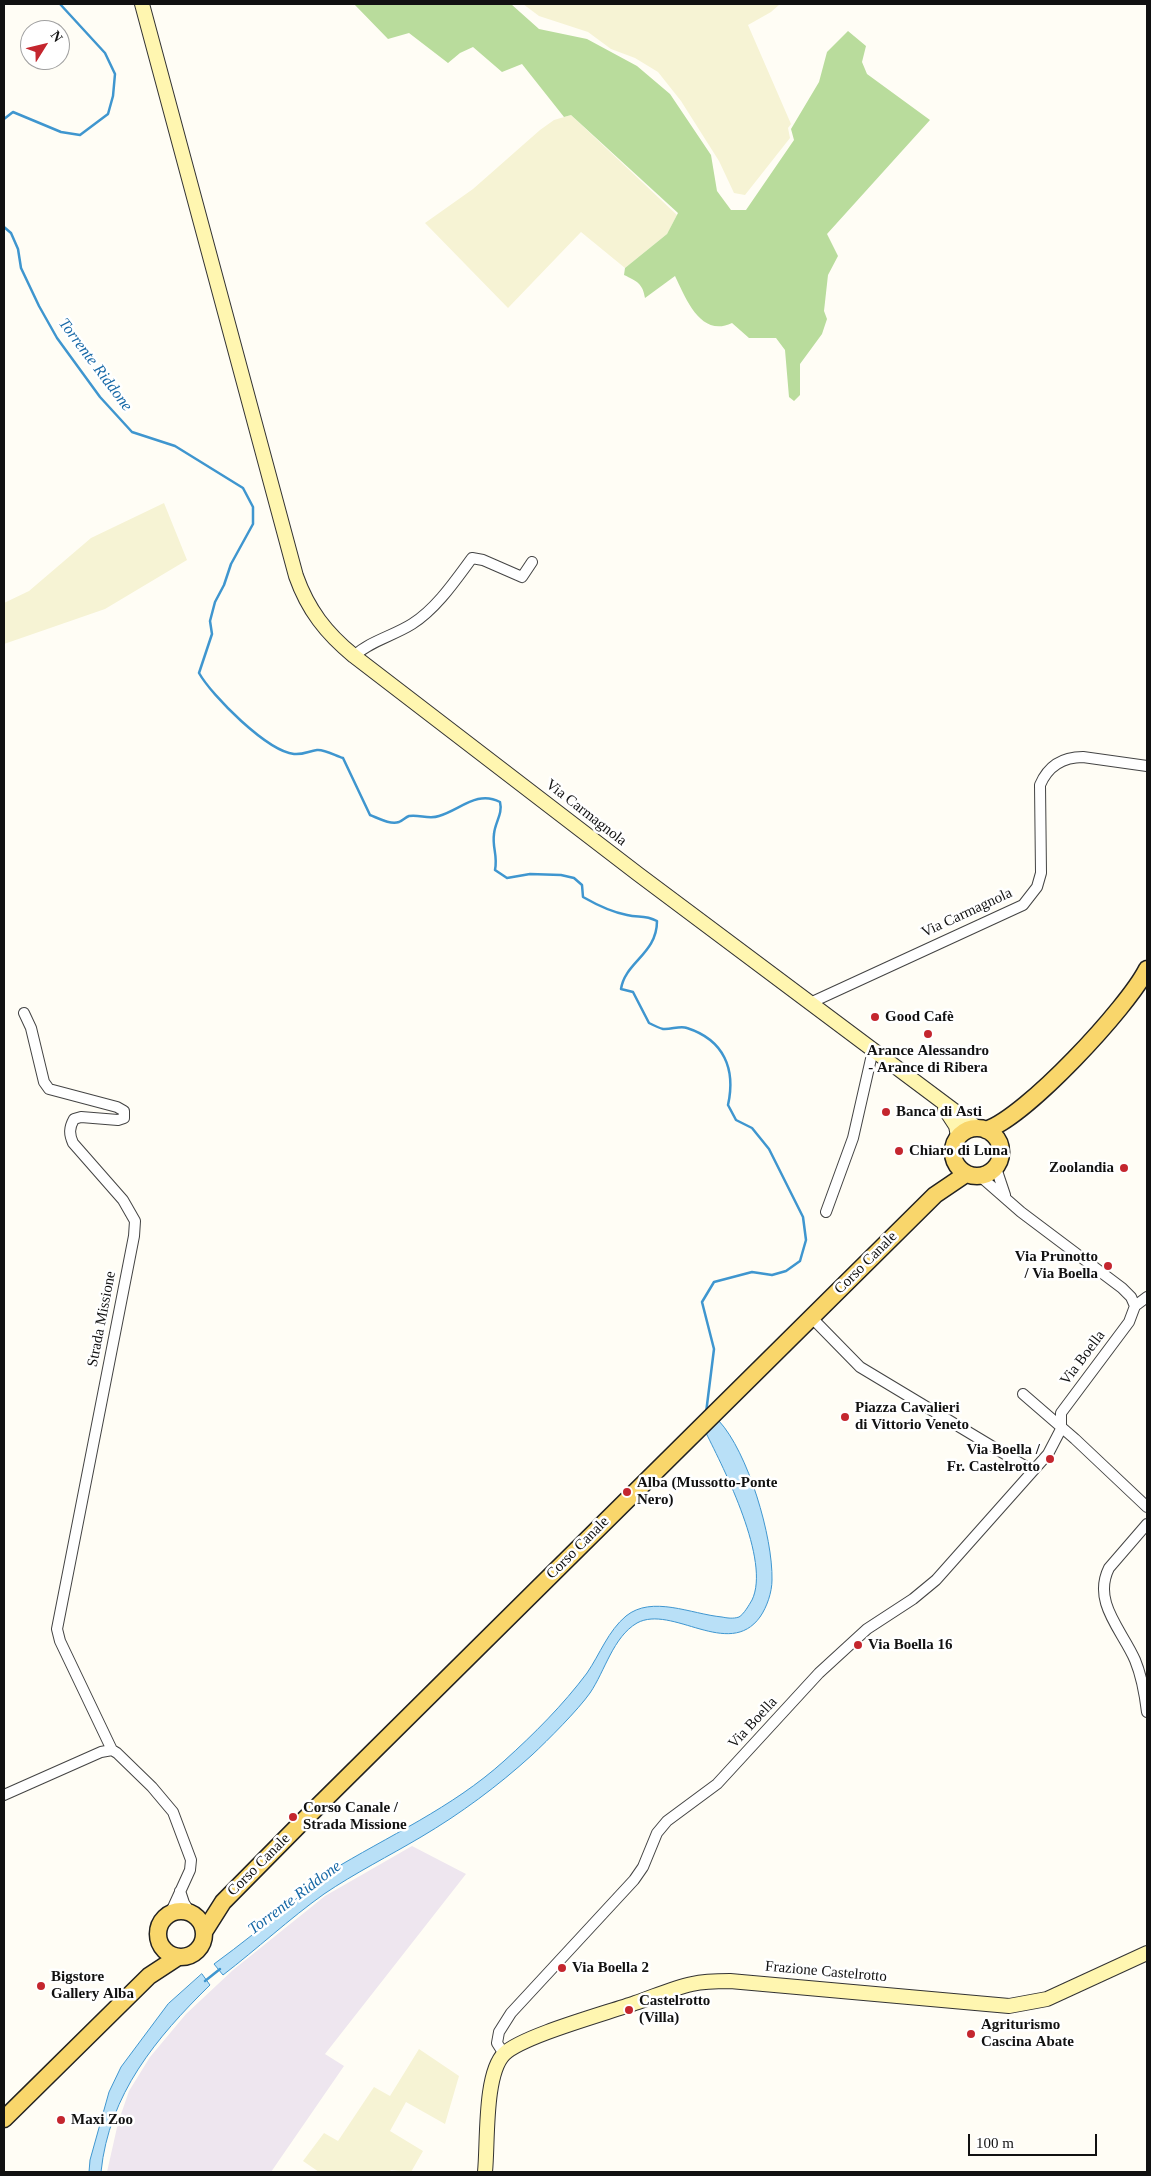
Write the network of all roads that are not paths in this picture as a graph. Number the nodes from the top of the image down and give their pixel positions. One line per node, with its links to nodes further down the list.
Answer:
1 (142, 4): 3 (main road, Via Carmagnola)
2 (532, 562): 3 (street)
3 (354, 656): 6 (main road, Via Carmagnola)
4 (1147, 766): 6 (street, Via Carmagnola)
5 (1147, 969): 10 (main road)
6 (810, 1003): 8 (main road, Via Carmagnola)
7 (24, 1013): 29 (street, Strada Missione)
8 (873, 1050): 9 (main road, Via Carmagnola); 19 (street)
9 (940, 1103): 11 (main road, Via Carmagnola); 12 (main road, Via Carmagnola)
10 (1021, 1110): 11 (main road); 13 (main road)
11 (981, 1128): 12 (main road); 13 (main road)
12 (958, 1136): 14 (main road, Corso Canale)
13 (1001, 1146): 15 (main road)
14 (955, 1162): 16 (main road); 17 (main road, Corso Canale)
15 (996, 1168): 16 (main road, Corso Canale); 18 (street)
16 (974, 1175): 17 (main road, Corso Canale); 18 (street)
17 (934, 1195): 22 (main road, Corso Canale)
18 (1007, 1200): 21 (street)
19 (826, 1212)
20 (1147, 1297): 21 (street, Via Boella)
21 (1135, 1306): 24 (street, Via Boella)
22 (811, 1317): 25 (street); 32 (main road, Corso Canale)
23 (1023, 1394): 24 (street)
24 (1062, 1429): 25 (street, Via Boella); 26 (street)
25 (1033, 1471): 40 (street, Via Boella)
26 (1147, 1507)
27 (1147, 1524): 28 (street)
28 (1147, 1712)
29 (112, 1750): 30 (street); 31 (street, Strada Missione)
30 (4, 1794)
31 (180, 1888): 33 (street, Strada Missione); 34 (street)
32 (223, 1902): 34 (main road, Corso Canale); 35 (main road, Corso Canale)
33 (170, 1914): 34 (main road, Corso Canale); 36 (main road, Corso Canale)
34 (192, 1914): 35 (main road)
35 (204, 1932): 38 (main road, Corso Canale)
36 (162, 1946): 38 (main road); 39 (main road, Corso Canale)
37 (1147, 1953): 40 (main road, Frazione Castelrotto)
38 (178, 1957): 39 (main road, Corso Canale)
39 (148, 1976): 41 (main road, Corso Canale)
40 (504, 2054): 42 (main road)
41 (4, 2119)
42 (484, 2172)

